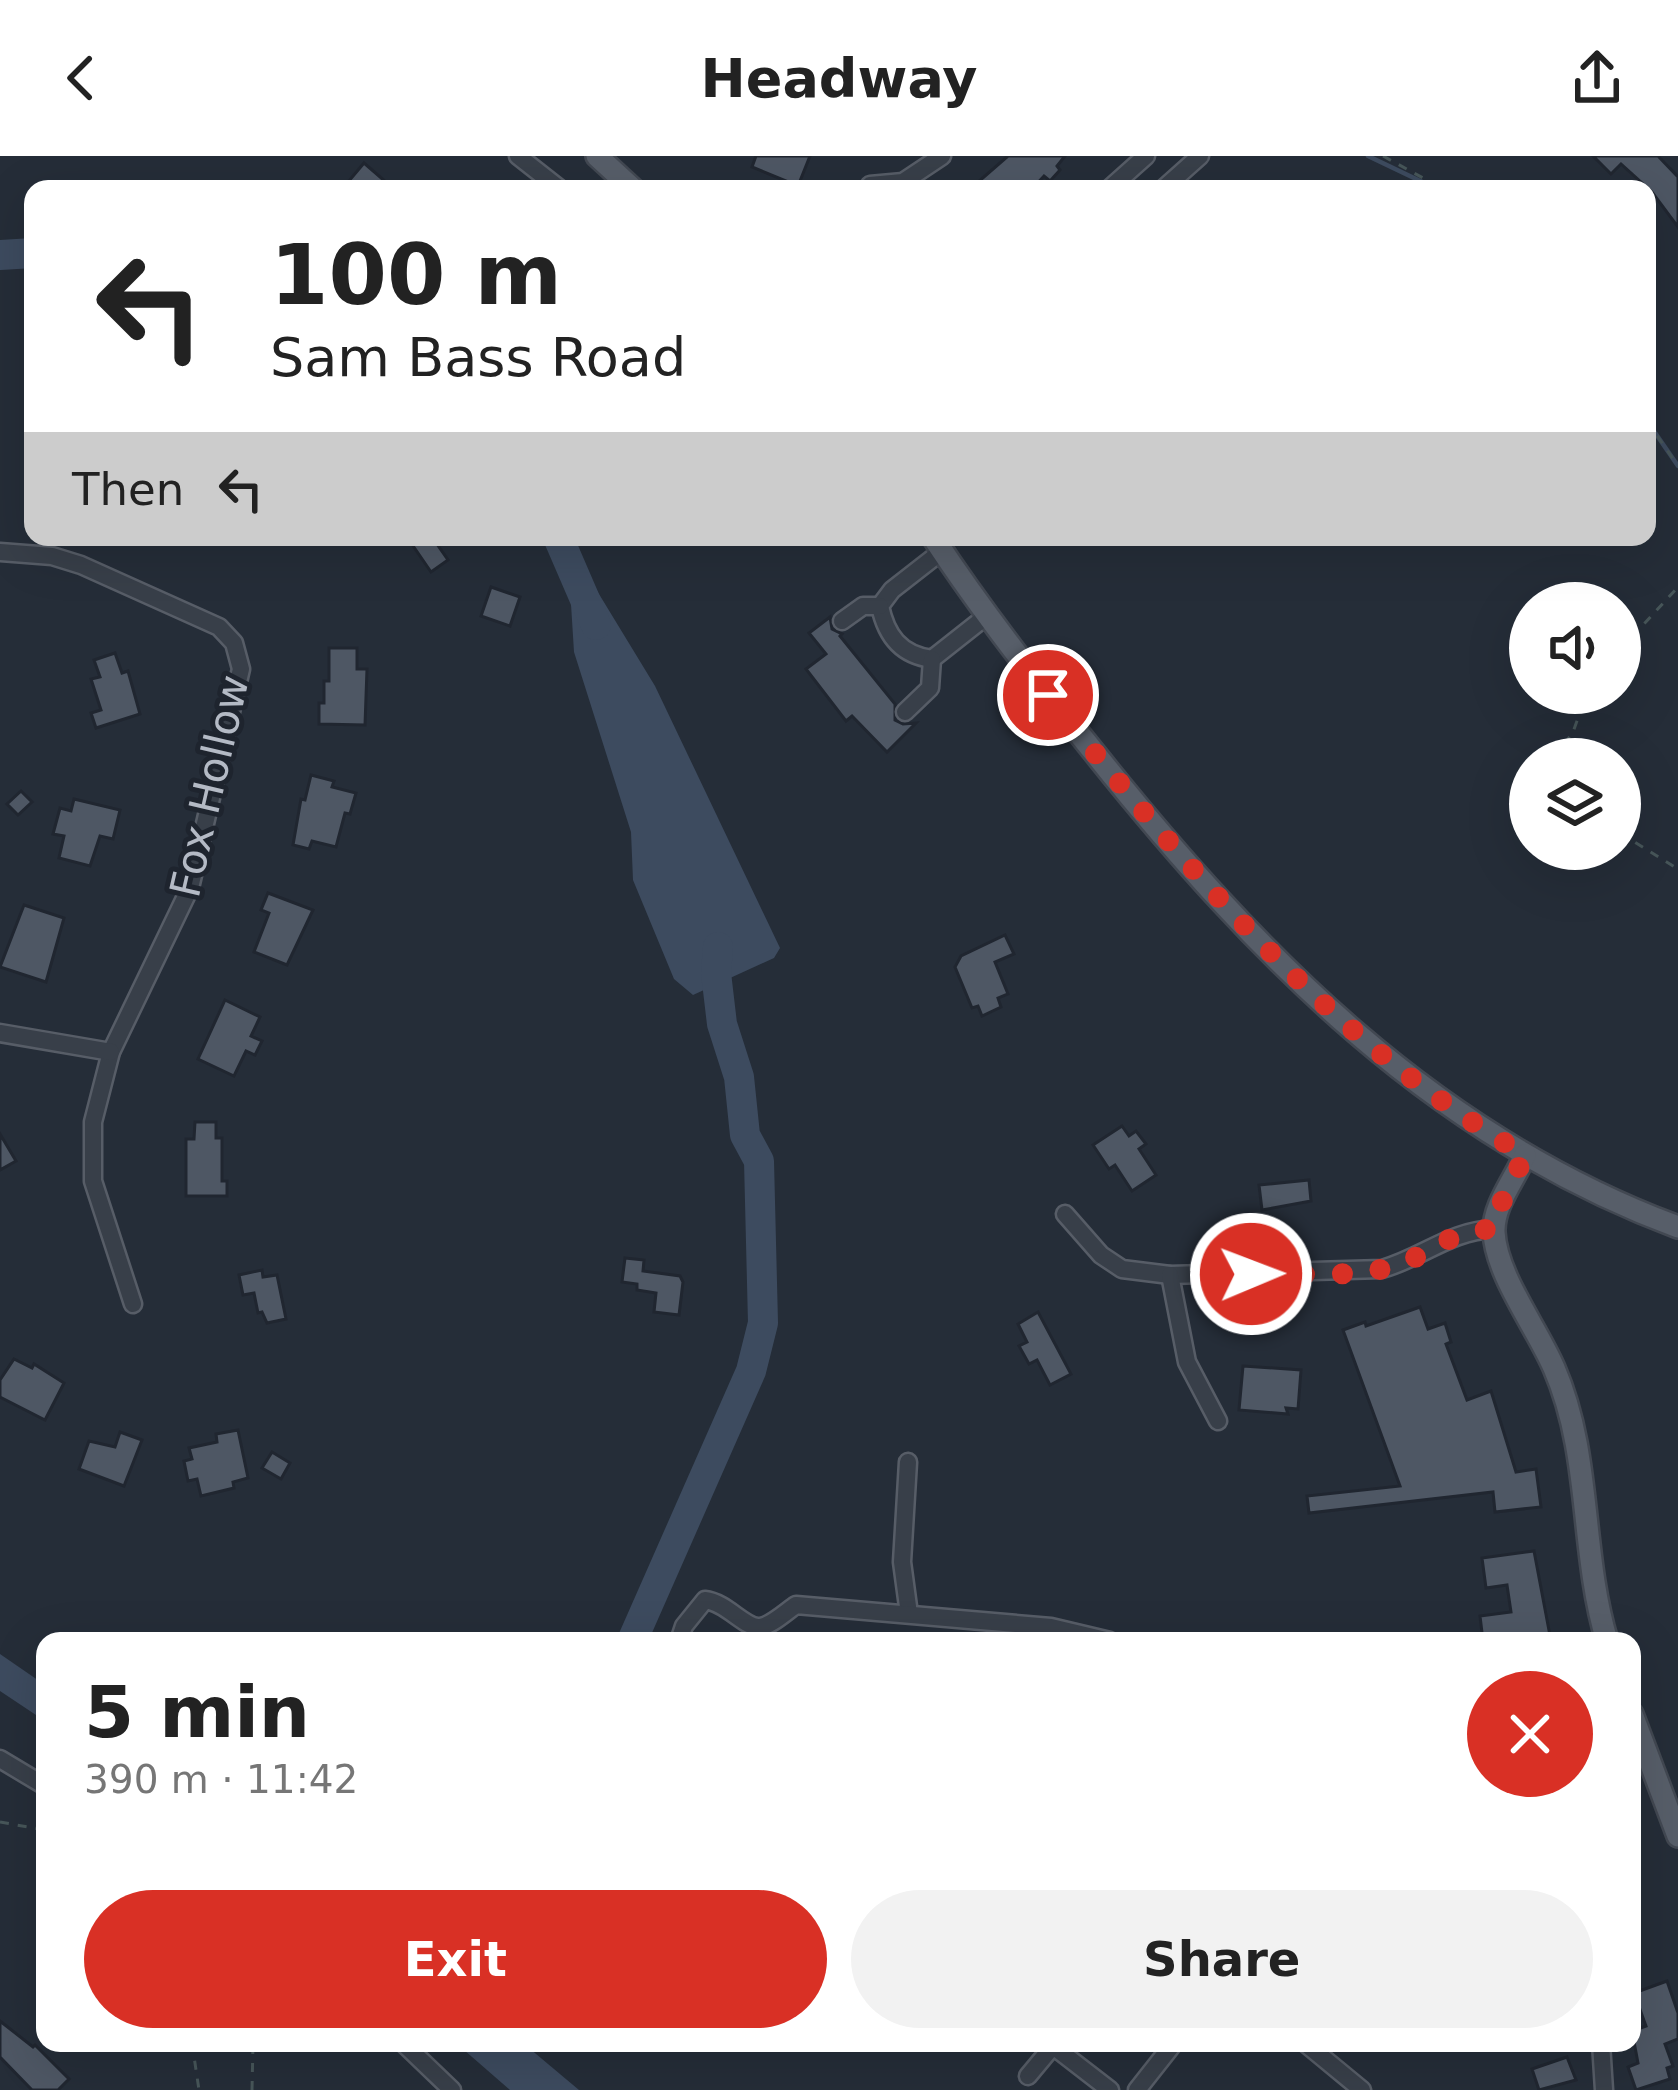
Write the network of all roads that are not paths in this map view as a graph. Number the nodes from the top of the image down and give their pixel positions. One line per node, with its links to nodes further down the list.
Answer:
1 (518, 156): 5 (street)
2 (597, 156): 6 (main road)
3 (943, 156): 7 (street)
4 (1146, 156): 8 (street)
5 (549, 180)
6 (623, 180)
7 (906, 180)
8 (1119, 180)
9 (935, 546): 12 (street)
10 (938, 546): 13 (main road)
11 (0, 552): 18 (street, Fox Hollow)
12 (880, 605): 14 (street); 15 (street)
13 (989, 614): 15 (street); 19 (main road)
14 (842, 621)
15 (932, 659): 16 (street)
16 (905, 712)
17 (0, 1034): 18 (street)
18 (111, 1052): 24 (street, Fox Hollow)
19 (1525, 1155): 21 (main road); 22 (main road)
20 (1065, 1214): 23 (street)
21 (1678, 1228)
22 (1494, 1229): 23 (street); 30 (main road)
23 (1170, 1275): 25 (street)
24 (133, 1304)
25 (1218, 1421)
26 (908, 1462): 27 (street)
27 (908, 1614): 28 (street); 29 (street)
28 (682, 1632)
29 (1066, 1632)
30 (1604, 1632)
31 (1641, 1742): 34 (main road)
32 (0, 1759): 33 (street)
33 (36, 1781)
34 (1678, 1835)
35 (412, 2052): 42 (street)
36 (1048, 2052): 41 (street)
37 (1061, 2052): 43 (street)
38 (1167, 2052): 44 (street)
39 (1316, 2052): 45 (street)
40 (1601, 2052): 46 (street)
41 (1028, 2076)
42 (452, 2090)
43 (1111, 2090)
44 (1137, 2090)
45 (1362, 2090)
46 (1604, 2090)

